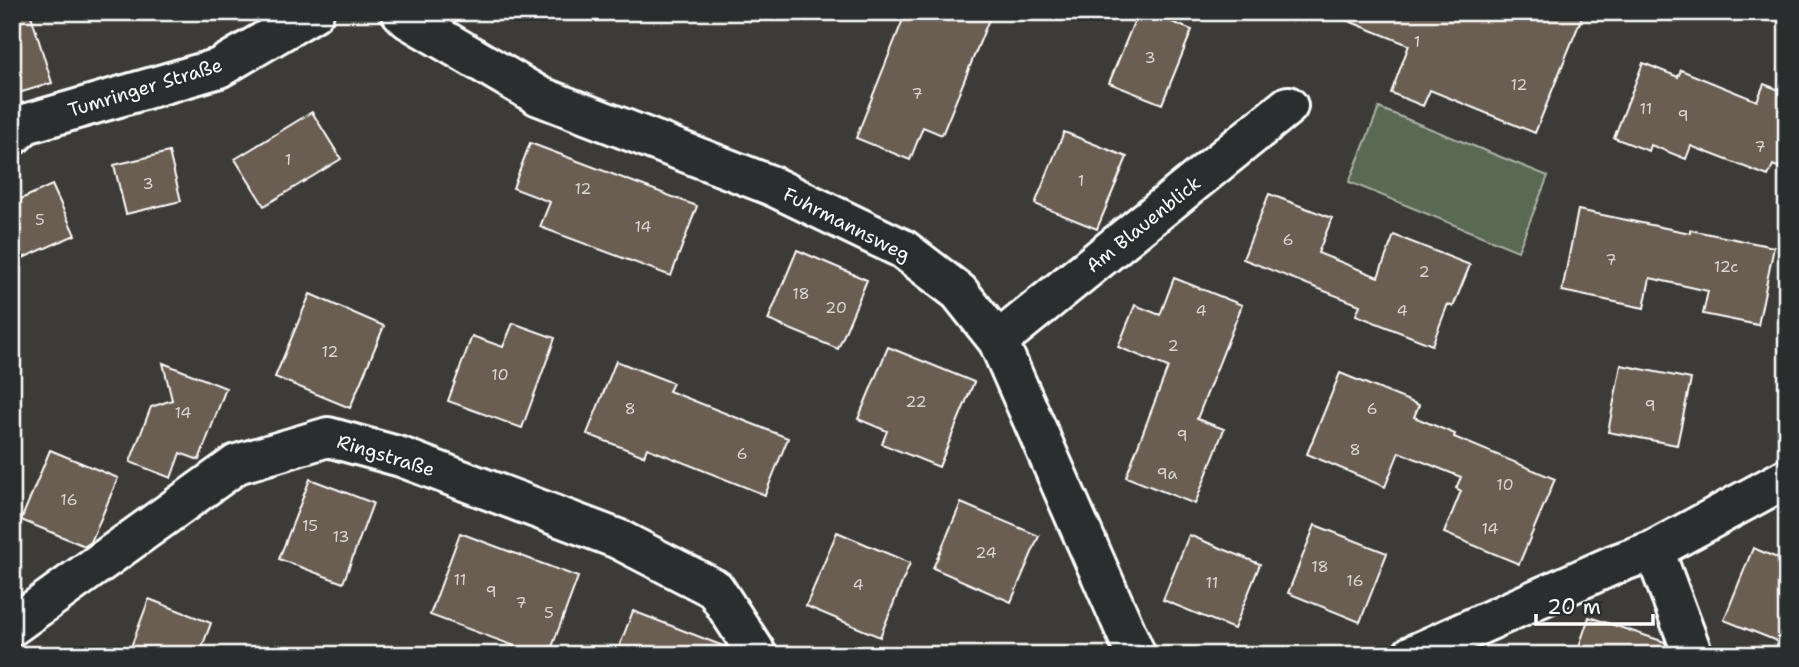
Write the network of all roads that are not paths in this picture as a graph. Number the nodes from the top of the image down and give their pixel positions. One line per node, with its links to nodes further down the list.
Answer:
1 (314, 12): 4 (street, Tumringer Straße)
2 (401, 12): 5 (street, Fuhrmannsweg)
3 (1288, 106): 5 (street, Am Blauenblick)
4 (12, 136)
5 (998, 341): 10 (street, Fuhrmannsweg)
6 (1786, 479): 7 (street)
7 (1654, 550): 11 (street); 12 (street)
8 (12, 626): 9 (street, Ringstraße)
9 (755, 655)
10 (1136, 655)
11 (1412, 655)
12 (1693, 655)

